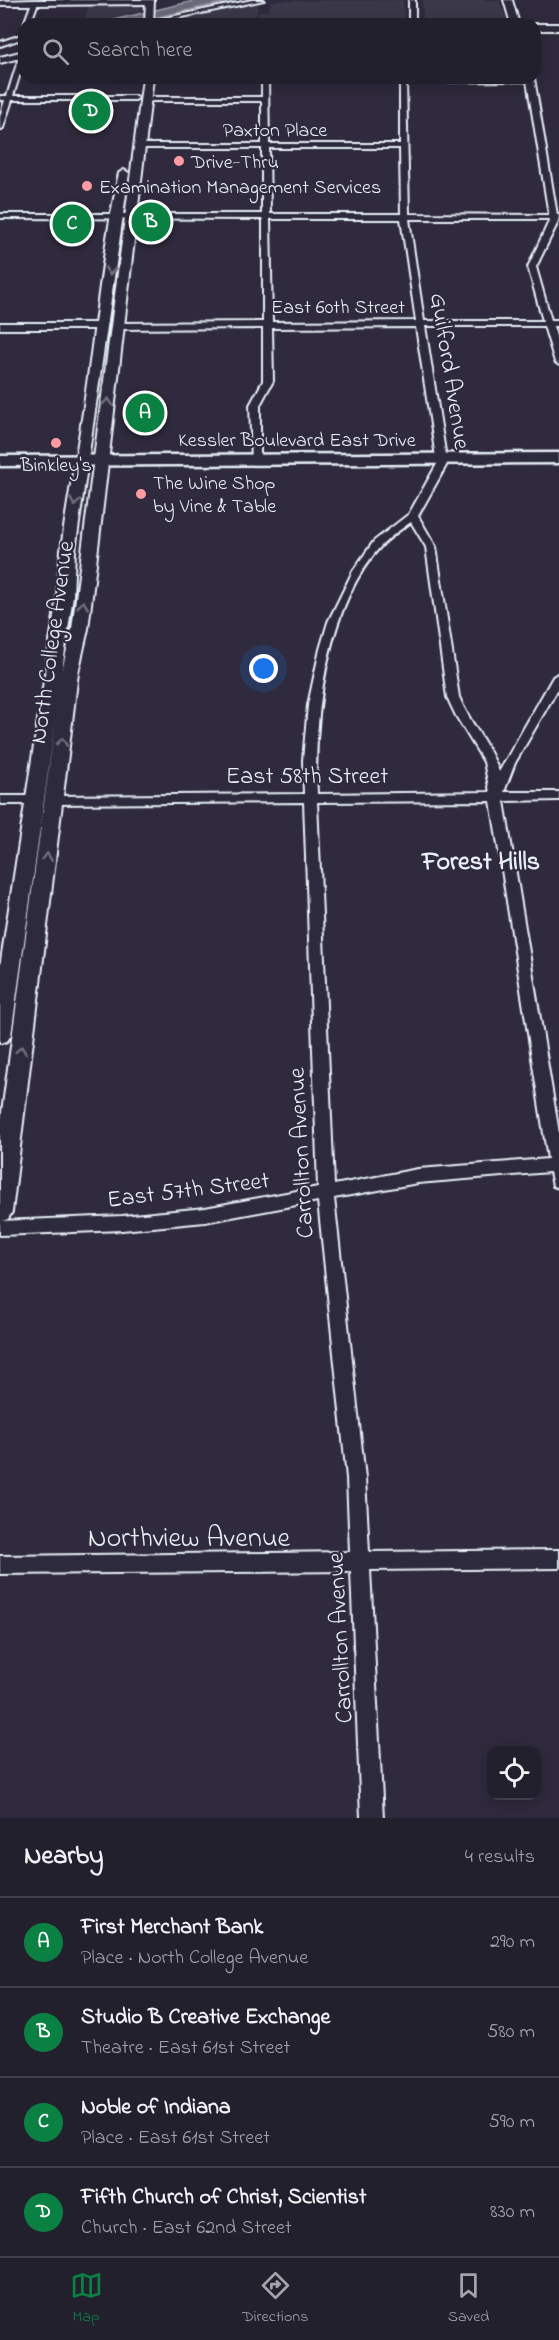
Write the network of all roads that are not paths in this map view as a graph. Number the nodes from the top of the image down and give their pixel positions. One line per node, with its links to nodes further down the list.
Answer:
1 (261, 0): 9 (street)
2 (412, 0): 10 (street)
3 (508, 0): 11 (main road)
4 (35, 1): 5 (street); 6 (street); 7 (street)
5 (0, 3)
6 (150, 3): 8 (main road)
7 (29, 18)
8 (149, 18)
9 (169, 18)
10 (411, 18)
11 (513, 18)
12 (541, 26): 13 (main road)
13 (559, 26)
14 (18, 37): 15 (street)
15 (0, 44)
16 (18, 55): 17 (main road)
17 (0, 60)
18 (18, 71): 25 (street)
19 (140, 84): 26 (main road, North College Avenue)
20 (147, 84): 26 (main road, North College Avenue)
21 (265, 84): 27 (street)
22 (403, 84): 31 (street, Guilford Avenue)
23 (531, 84): 36 (street)
24 (0, 98): 25 (street)
25 (10, 98): 26 (street); 28 (street)
26 (145, 99): 27 (street); 29 (main road, North College Avenue); 33 (main road, North College Avenue)
27 (265, 99): 30 (street)
28 (0, 128)
29 (141, 146): 30 (street, Paxton Place); 34 (main road, North College Avenue)
30 (264, 146): 31 (street, Paxton Place); 35 (street)
31 (405, 146): 37 (street, Guilford Avenue)
32 (0, 216): 33 (street)
33 (116, 216): 34 (street); 43 (main road, North College Avenue, one-way to 43)
34 (131, 216): 35 (street); 43 (main road, North College Avenue)
35 (265, 217): 37 (street); 41 (street)
36 (556, 217): 37 (street); 38 (street)
37 (405, 218): 40 (street, Guilford Avenue)
38 (548, 323): 39 (street, East 60th Street); 40 (street, East 60th Street); 44 (street)
39 (559, 323)
40 (421, 324): 41 (street, East 60th Street); 46 (street, Guilford Avenue)
41 (267, 325): 43 (street, East 60th Street); 47 (street)
42 (0, 326): 43 (street, East 60th Street)
43 (109, 326): 49 (main road, North College Avenue); 50 (main road, North College Avenue, one-way to 43)
44 (559, 362)
45 (559, 458): 46 (main road, Kessler Boulevard East Drive)
46 (442, 459): 47 (main road, Kessler Boulevard East Drive); 51 (street, Guilford Avenue)
47 (255, 460): 50 (main road, Kessler Boulevard East Drive)
48 (0, 461): 49 (main road, Kessler Boulevard East Drive)
49 (82, 461): 50 (main road, Kessler Boulevard East Drive); 57 (main road, North College Avenue, one-way to 57)
50 (101, 461): 57 (main road, North College Avenue, one-way to 50)
51 (413, 516): 53 (street); 55 (street, Carrollton Avenue)
52 (559, 677): 53 (street)
53 (497, 796): 54 (street, East 58th Street); 55 (street, East 58th Street); 60 (street)
54 (559, 796)
55 (310, 798): 57 (street, East 58th Street); 62 (street, Carrollton Avenue)
56 (0, 800): 57 (street, East 58th Street)
57 (45, 800): 58 (main road, North College Avenue); 63 (main road, North College Avenue, one-way to 57)
58 (0, 1035)
59 (559, 1147): 60 (street)
60 (557, 1165): 61 (street); 62 (street, East 57th Street)
61 (559, 1181)
62 (326, 1194): 64 (street, East 57th Street); 66 (street, Carrollton Avenue)
63 (0, 1212)
64 (0, 1228)
65 (559, 1559): 66 (street, Northview Avenue)
66 (361, 1562): 67 (street, Northview Avenue); 68 (street, Carrollton Avenue)
67 (0, 1565)
68 (372, 1818)

